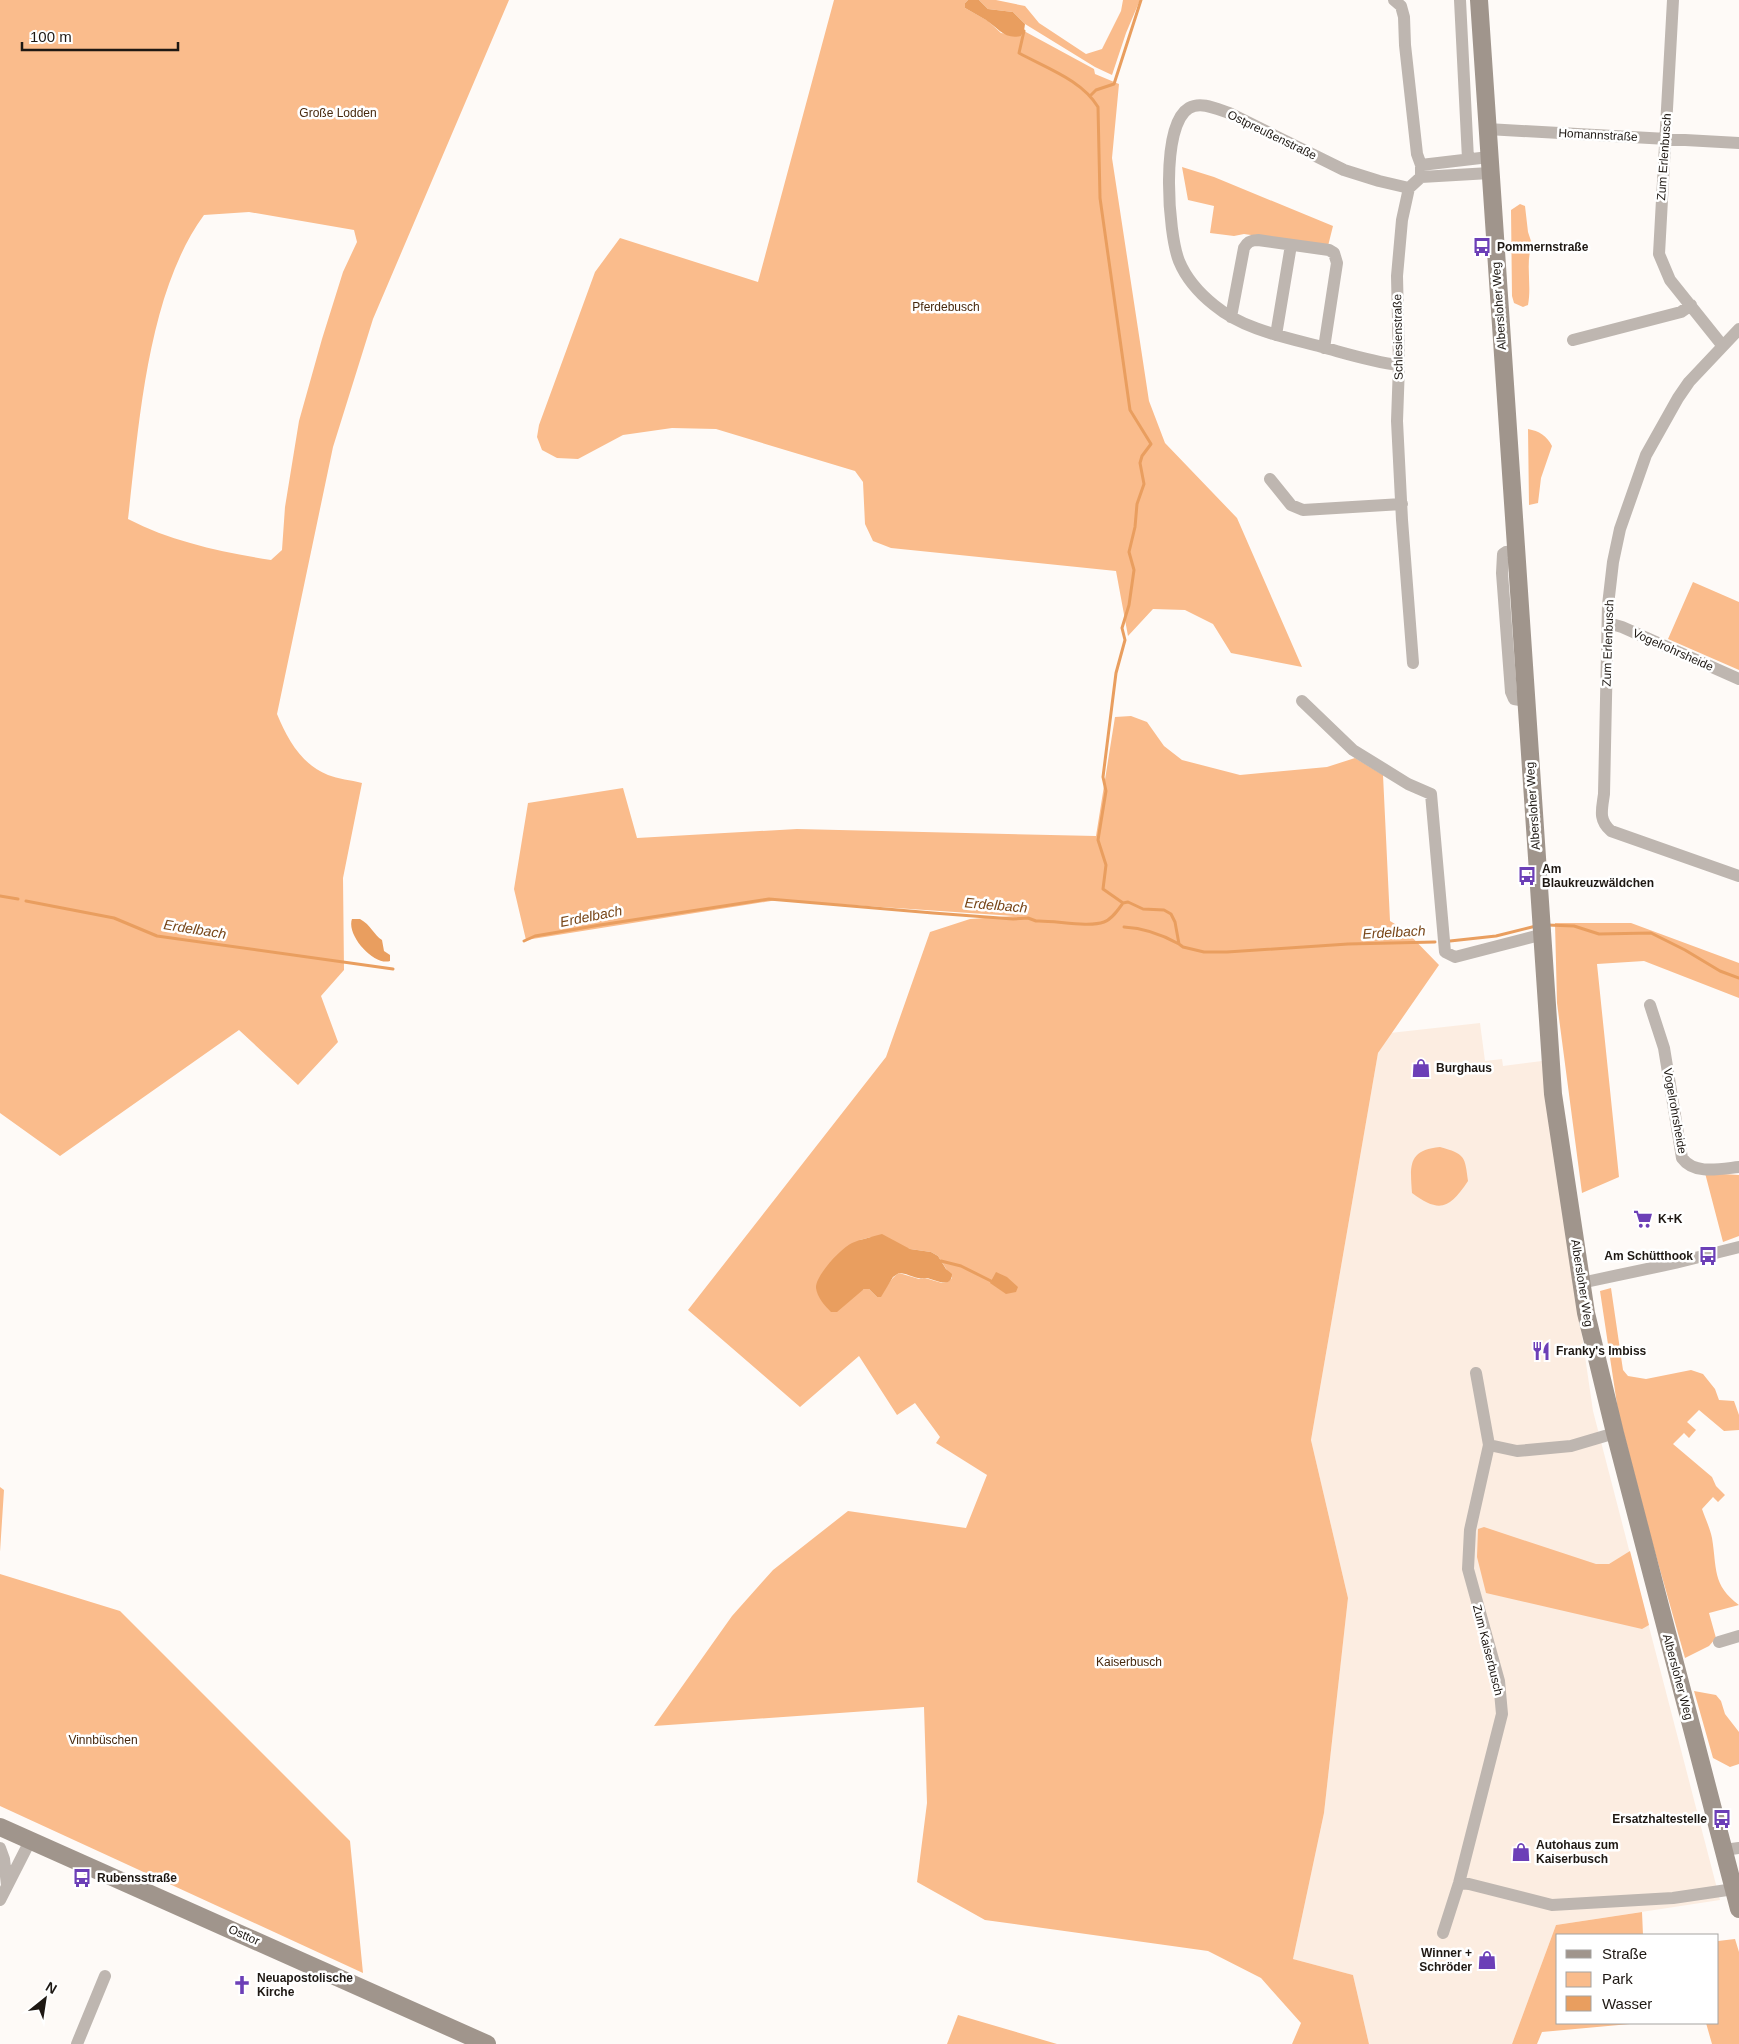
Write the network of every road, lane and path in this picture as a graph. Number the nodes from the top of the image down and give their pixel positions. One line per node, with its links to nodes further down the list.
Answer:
1 (1394, 0): 10 (street)
2 (1460, 0): 8 (street)
3 (1479, 0): 5 (main road, Albersloher Weg)
4 (1673, 0): 6 (street, Zum Erlenbusch)
5 (1487, 129): 6 (street, Homannstraße); 9 (main road, Albersloher Weg)
6 (1665, 139): 7 (street, Homannstraße); 13 (street, Zum Erlenbusch)
7 (1739, 143)
8 (1468, 159): 9 (street); 10 (street)
9 (1489, 165): 10 (street); 28 (main road, Albersloher Weg)
10 (1421, 171): 11 (street)
11 (1409, 188): 14 (street, Ostpreußenstraße); 20 (street, Schlesienstraße)
12 (1291, 245): 14 (street); 16 (street); 19 (street)
13 (1690, 306): 17 (street); 18 (street, Zum Erlenbusch)
14 (1231, 317): 16 (street, Ostpreußenstraße)
15 (1739, 328): 18 (street, Zum Erlenbusch)
16 (1276, 335): 19 (street, Ostpreußenstraße)
17 (1573, 340)
18 (1722, 345): 23 (street, Zum Erlenbusch)
19 (1324, 348): 20 (street, Ostpreußenstraße)
20 (1399, 365): 22 (street, Schlesienstraße)
21 (1270, 479): 22 (street)
22 (1402, 504): 24 (street, Schlesienstraße)
23 (1608, 623): 25 (street, Vogelrohrsheide); 27 (street, Zum Erlenbusch)
24 (1413, 663)
25 (1739, 679)
26 (1302, 701): 28 (street)
27 (1739, 876)
28 (1541, 929): 32 (main road, Albersloher Weg)
29 (1650, 1006): 30 (street, Vogelrohrsheide)
30 (1739, 1167)
31 (1739, 1247): 32 (street)
32 (1582, 1283): 34 (main road, Albersloher Weg)
33 (1476, 1373): 35 (street, Zum Kaiserbusch)
34 (1615, 1433): 35 (street); 41 (main road, Albersloher Weg)
35 (1489, 1445): 42 (street, Zum Kaiserbusch)
36 (1739, 1636): 37 (street)
37 (1719, 1642)
38 (0, 1827): 39 (main road, Osttor)
39 (30, 1840): 43 (street); 49 (main road, Osttor)
40 (0, 1848): 43 (street)
41 (1732, 1849): 44 (main road, Albersloher Weg)
42 (1459, 1883): 44 (street); 47 (street, Zum Kaiserbusch)
43 (7, 1885): 45 (street)
44 (1734, 1889): 46 (main road, Albersloher Weg)
45 (0, 1900)
46 (1739, 1909)
47 (1443, 1933)
48 (105, 1976): 50 (street)
49 (481, 2043)
50 (77, 2044)

